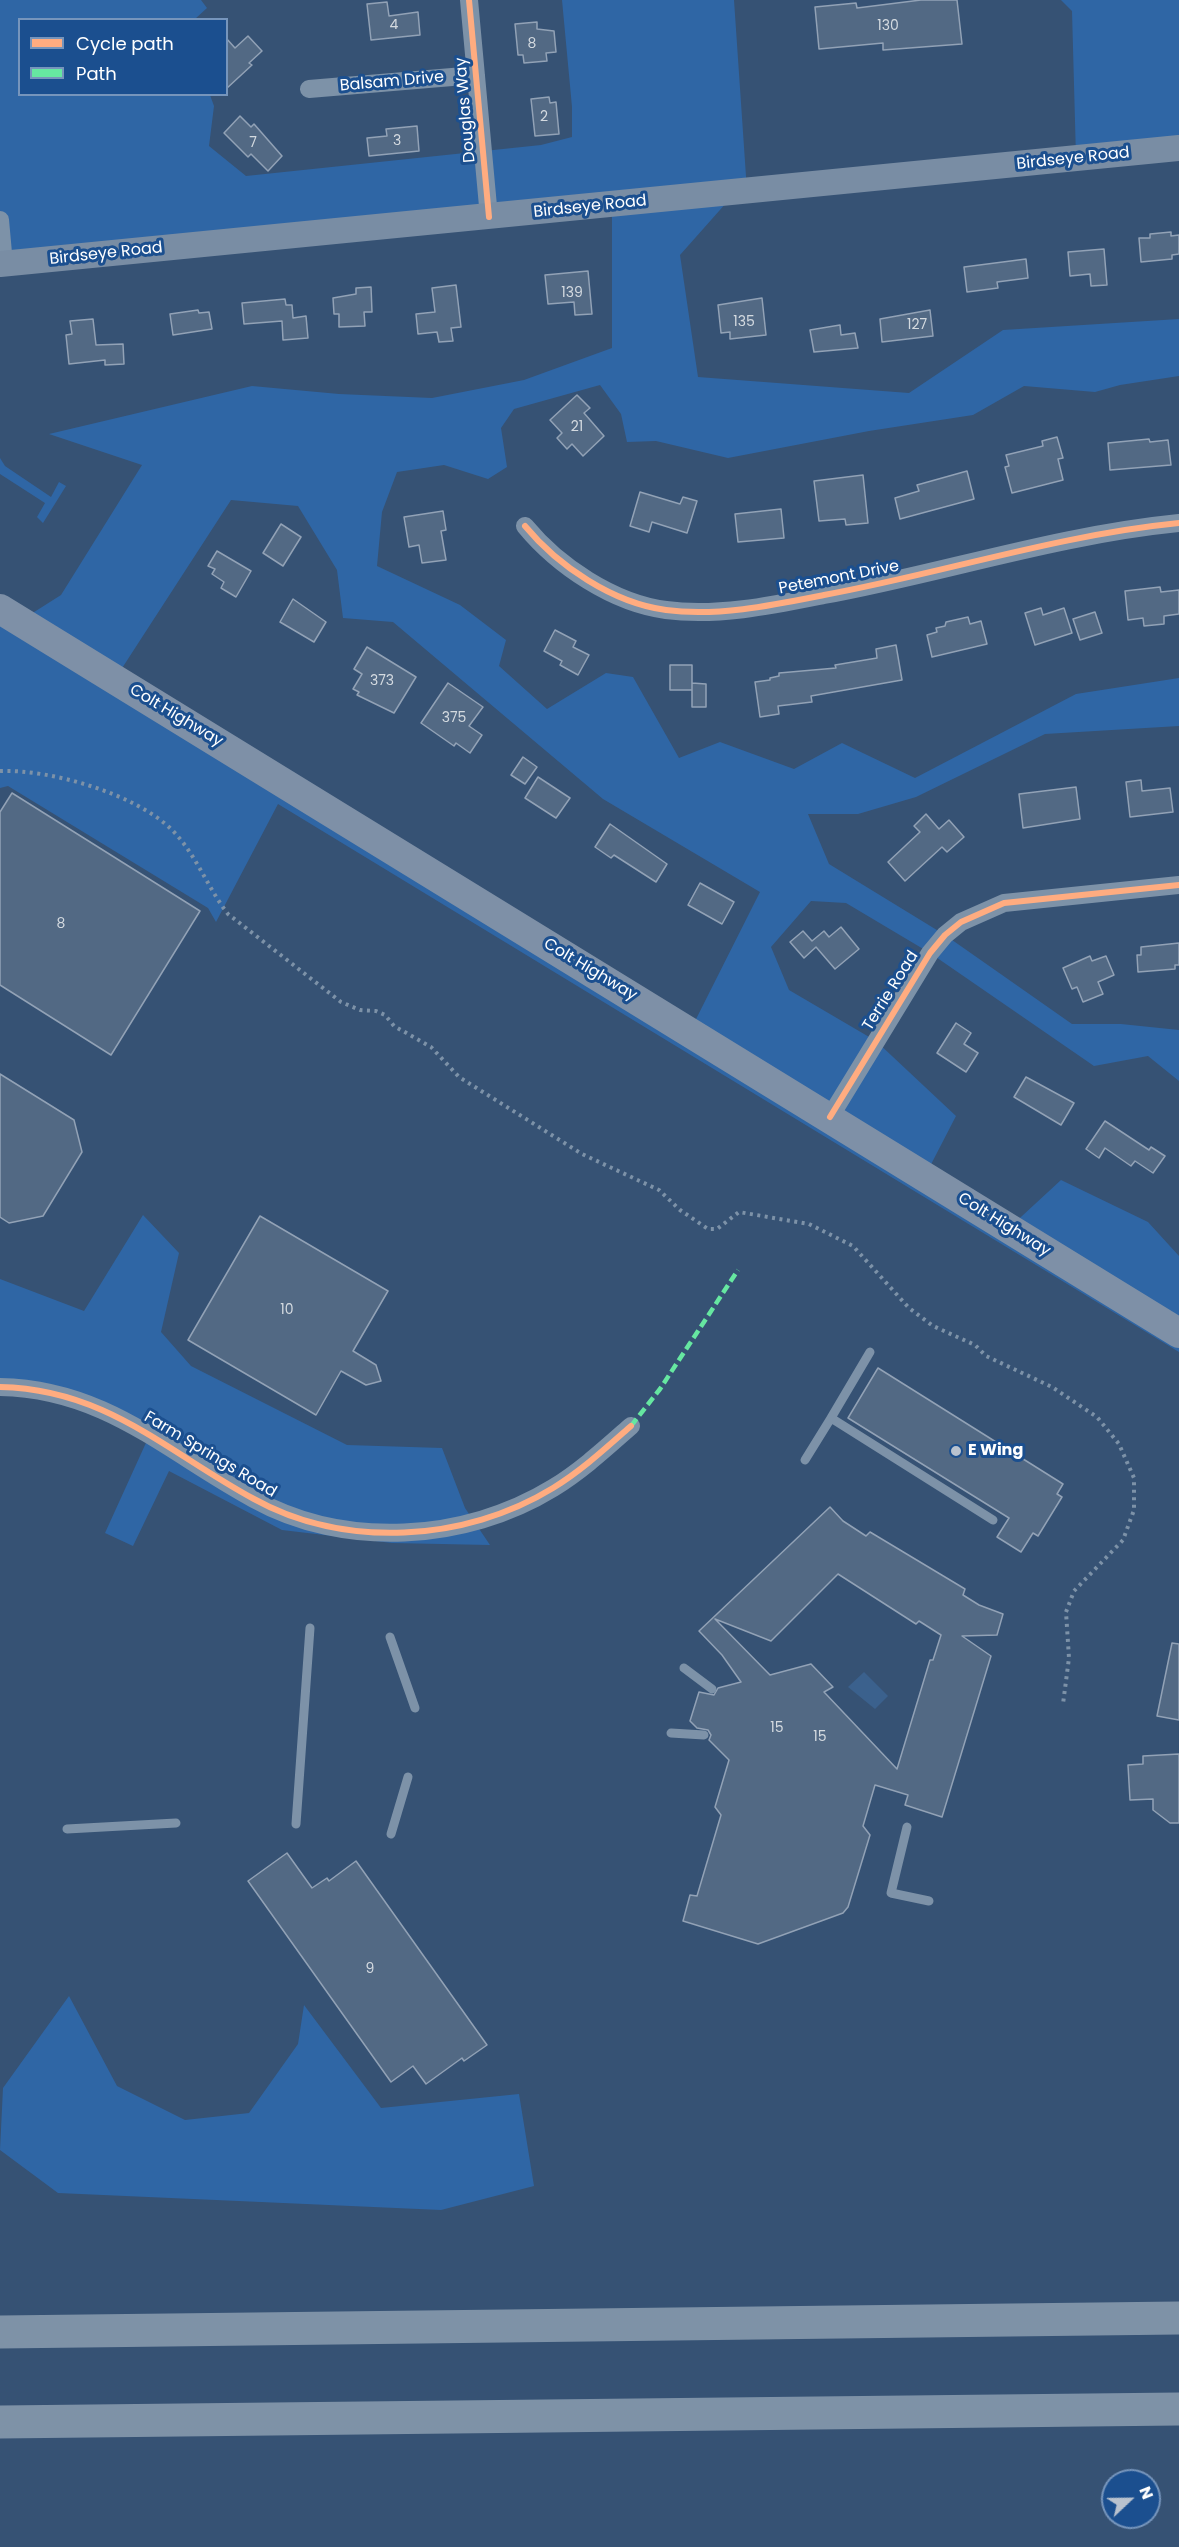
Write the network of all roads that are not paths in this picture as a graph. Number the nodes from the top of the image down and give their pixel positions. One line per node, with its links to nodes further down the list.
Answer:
1 (469, 0): 2 (street, Douglas Way)
2 (476, 75): 3 (street, Balsam Drive); 5 (street, Douglas Way)
3 (309, 89)
4 (1179, 148): 5 (main road, Birdseye Road)
5 (489, 217): 7 (main road, Birdseye Road)
6 (0, 220): 7 (street)
7 (2, 264)
8 (1179, 523): 9 (street, Petemont Drive)
9 (525, 526)
10 (0, 609): 12 (highway, Colt Highway)
11 (1179, 885): 12 (street, Terrie Road)
12 (830, 1117): 13 (highway, Colt Highway)
13 (1179, 1333)
14 (870, 1352): 16 (lane)
15 (0, 1387): 17 (street, Farm Springs Road)
16 (831, 1418): 18 (lane); 19 (lane)
17 (631, 1426)
18 (805, 1460)
19 (993, 1520)
20 (310, 1628): 29 (lane)
21 (390, 1637): 24 (lane)
22 (684, 1668): 23 (lane)
23 (712, 1689)
24 (415, 1708)
25 (670, 1733): 26 (lane)
26 (704, 1735)
27 (408, 1777): 32 (lane)
28 (176, 1823): 31 (lane)
29 (296, 1824)
30 (907, 1827): 33 (lane)
31 (66, 1829)
32 (391, 1834)
33 (929, 1901)
34 (1179, 2318): 35 (highway)
35 (0, 2332)
36 (1179, 2409): 37 (highway)
37 (0, 2422)

